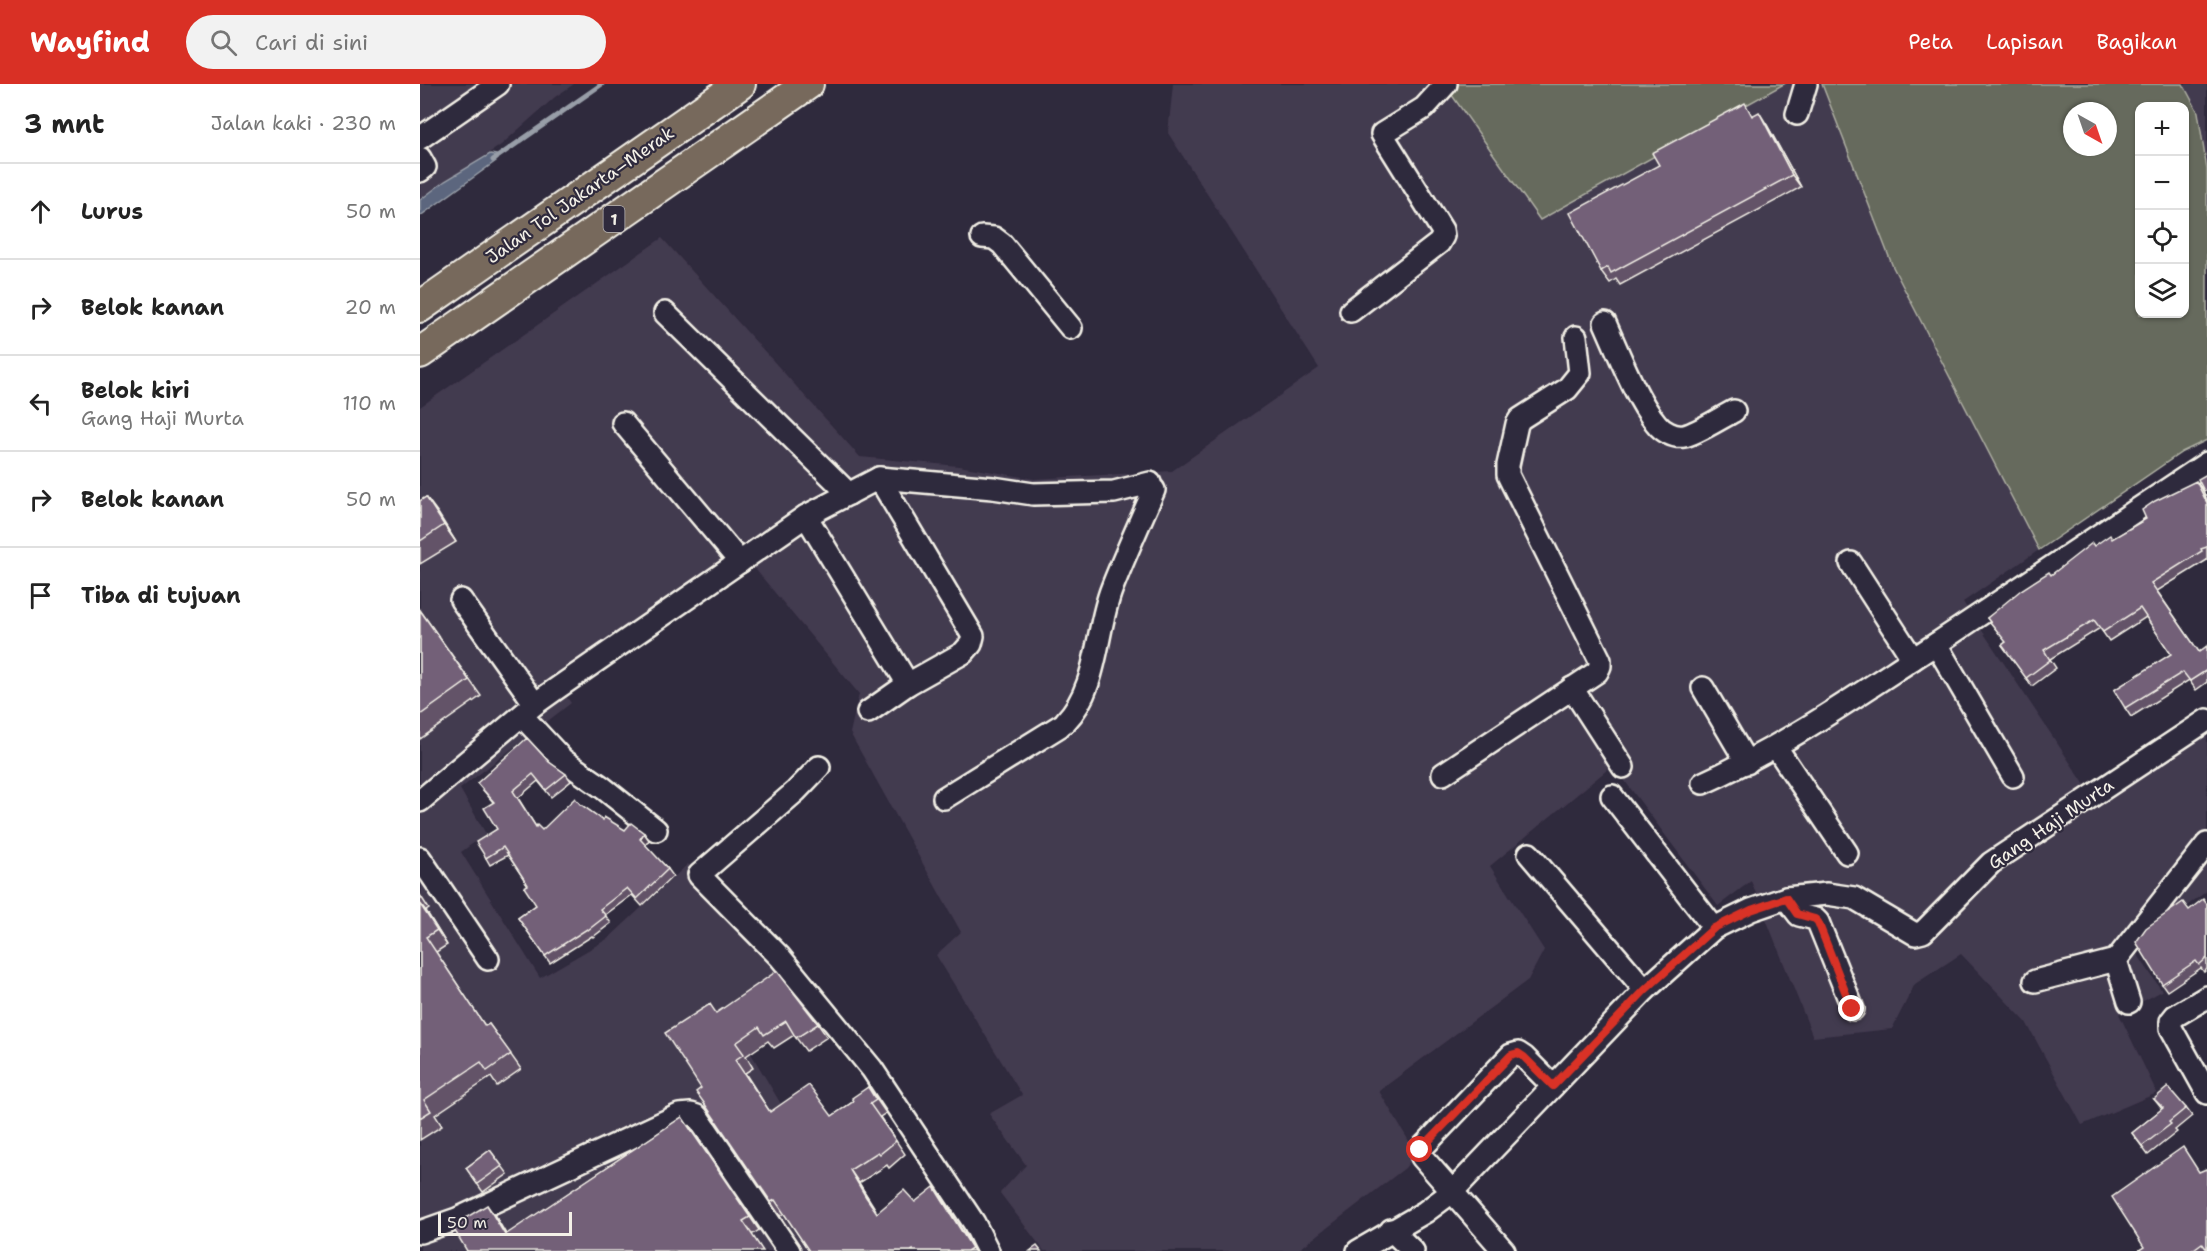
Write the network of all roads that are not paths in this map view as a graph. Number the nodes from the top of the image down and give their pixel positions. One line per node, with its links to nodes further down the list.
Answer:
1 (498, 84): 7 (street)
2 (740, 84): 11 (highway, Jalan Tol Jakarta–Merak / 1)
3 (808, 84): 17 (highway, 1)
4 (1446, 84): 12 (street)
5 (1806, 84): 6 (street)
6 (1797, 114)
7 (420, 138)
8 (420, 158): 9 (street)
9 (420, 171)
10 (982, 237): 15 (street)
11 (420, 307)
12 (1351, 311)
13 (666, 314): 22 (street)
14 (1605, 323): 18 (street)
15 (1071, 328)
16 (1576, 337): 30 (street)
17 (420, 353)
18 (1734, 411)
19 (623, 423): 24 (street)
20 (2207, 463): 27 (street)
21 (879, 478): 22 (street); 29 (street); 43 (street)
22 (849, 494): 23 (street)
23 (806, 516): 24 (street); 29 (street)
24 (740, 562): 32 (street)
25 (1851, 563): 28 (street)
26 (461, 600): 32 (street)
27 (1936, 644): 28 (street); 40 (street)
28 (1913, 659): 35 (street)
29 (908, 684): 33 (street)
30 (1572, 688): 38 (street); 39 (street)
31 (1703, 688): 36 (street)
32 (528, 710): 44 (street); 45 (street)
33 (868, 712)
34 (2207, 720): 50 (street, Gang Haji Murta)
35 (1776, 747): 36 (street); 47 (street)
36 (1747, 763): 41 (street)
37 (819, 767): 65 (street)
38 (1623, 767)
39 (1443, 774)
40 (2013, 776)
41 (1703, 783)
42 (1611, 796): 51 (street)
43 (944, 798)
44 (420, 801)
45 (656, 830)
46 (2207, 844): 53 (street)
47 (1847, 853)
48 (1529, 854): 55 (street)
49 (420, 858): 52 (street)
50 (1786, 898): 51 (street, Gang Haji Murta); 58 (street)
51 (1714, 928): 55 (street, Gang Haji Murta)
52 (488, 959)
53 (2116, 960): 54 (street); 57 (street)
54 (2035, 981)
55 (1645, 990): 59 (street, Gang Haji Murta)
56 (2207, 997): 60 (street)
57 (2129, 1002)
58 (1852, 1009)
59 (1553, 1086): 61 (street, Gang Haji Murta); 61 (street)
60 (2207, 1093)
61 (1452, 1192): 62 (street, Gang Haji Murta); 68 (street)
62 (1391, 1230): 66 (street, Gang Haji Murta); 67 (street)
63 (420, 1232): 64 (street)
64 (789, 1251)
65 (988, 1251)
66 (1358, 1251)
67 (1413, 1251)
68 (1504, 1251)

